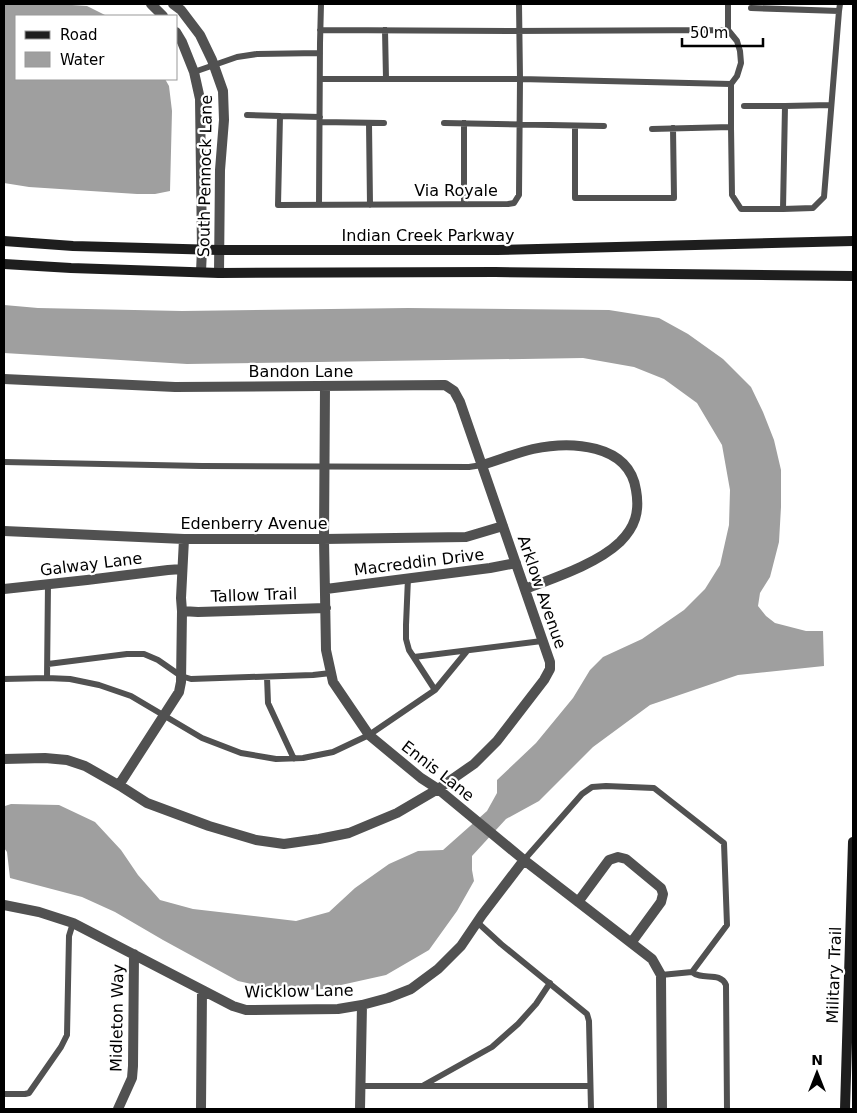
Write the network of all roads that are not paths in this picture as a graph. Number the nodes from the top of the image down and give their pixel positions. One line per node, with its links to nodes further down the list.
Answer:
1 (151, 4): 9 (street)
2 (173, 4): 16 (street, South Pennock Lane)
3 (321, 4): 10 (lane)
4 (519, 4): 13 (lane, Via Royale)
5 (728, 4): 12 (lane)
6 (783, 6): 7 (lane); 8 (lane)
7 (839, 7): 22 (lane)
8 (751, 8)
9 (162, 15)
10 (320, 30): 11 (lane); 15 (lane)
11 (385, 30): 13 (lane); 19 (lane)
12 (728, 30): 13 (lane); 21 (lane)
13 (519, 31): 20 (lane, Via Royale)
14 (178, 35): 17 (street, South Pennock Lane)
15 (320, 53): 16 (lane); 18 (lane)
16 (214, 65): 17 (lane); 45 (street, South Pennock Lane)
17 (194, 72): 44 (street, South Pennock Lane)
18 (320, 79): 19 (lane); 27 (lane)
19 (386, 79): 20 (lane)
20 (520, 79): 21 (lane); 32 (lane, Via Royale)
21 (731, 84): 35 (lane)
22 (831, 105): 24 (lane); 41 (lane)
23 (744, 106): 24 (lane)
24 (785, 106): 41 (lane)
25 (247, 115): 26 (lane)
26 (280, 116): 27 (lane); 39 (lane, Via Royale)
27 (320, 120): 28 (lane); 39 (lane)
28 (369, 123): 29 (lane); 40 (lane)
29 (384, 123)
30 (444, 123): 31 (lane)
31 (464, 123): 32 (lane); 38 (lane)
32 (520, 125): 33 (lane); 38 (lane, Via Royale)
33 (575, 126): 34 (lane); 36 (lane)
34 (604, 126)
35 (731, 127): 36 (lane); 41 (lane)
36 (673, 128): 37 (lane)
37 (652, 129)
38 (464, 204): 40 (lane, Via Royale)
39 (319, 205): 40 (lane, Via Royale)
40 (370, 205)
41 (783, 210)
42 (4, 240): 44 (street, Indian Creek Parkway)
43 (853, 241): 45 (street, Indian Creek Parkway)
44 (202, 249): 45 (street, Indian Creek Parkway); 47 (street, South Pennock Lane)
45 (220, 250): 48 (street, South Pennock Lane)
46 (4, 264): 47 (street)
47 (201, 272): 48 (street)
48 (219, 272): 49 (street)
49 (853, 276)
50 (4, 379): 51 (street, Bandon Lane)
51 (325, 386): 53 (street, Bandon Lane); 54 (street, Ennis Lane)
52 (4, 462): 54 (lane)
53 (482, 465): 54 (lane); 55 (street, Bandon Lane); 65 (street)
54 (324, 466): 58 (street, Ennis Lane)
55 (503, 526): 58 (street, Edenberry Avenue); 59 (street, Arklow Avenue)
56 (4, 531): 57 (street, Edenberry Avenue)
57 (184, 539): 58 (street, Edenberry Avenue); 60 (street)
58 (324, 539): 64 (street, Ennis Lane)
59 (516, 563): 61 (street, Macreddin Drive); 65 (street, Arklow Avenue)
60 (182, 569): 62 (street, Galway Lane); 67 (street)
61 (408, 578): 64 (street, Macreddin Drive); 70 (lane)
62 (48, 584): 63 (street, Galway Lane); 71 (lane)
63 (4, 589)
64 (326, 589): 66 (street, Ennis Lane)
65 (525, 589): 68 (street, Arklow Avenue)
66 (326, 608): 67 (street, Tallow Trail); 72 (street, Ennis Lane)
67 (182, 611): 73 (street)
68 (542, 641): 69 (lane); 83 (street, Arklow Avenue)
69 (467, 651): 70 (lane); 77 (lane)
70 (414, 658): 77 (lane)
71 (48, 664): 73 (lane); 75 (lane)
72 (331, 673): 74 (lane); 79 (street, Ennis Lane)
73 (181, 676): 74 (lane); 78 (street)
74 (267, 677): 81 (lane)
75 (48, 678): 76 (lane); 78 (lane)
76 (4, 679)
77 (435, 690): 79 (lane)
78 (164, 716): 81 (lane); 82 (street)
79 (369, 735): 81 (lane); 83 (street, Ennis Lane)
80 (4, 759): 82 (street, Arklow Avenue)
81 (294, 759)
82 (119, 785): 83 (street, Arklow Avenue)
83 (438, 789): 85 (street, Ennis Lane)
84 (853, 842): 107 (street, Military Trail)
85 (524, 860): 86 (street, Ennis Lane); 88 (street, Wicklow Lane); 92 (lane)
86 (578, 902): 90 (street, Ennis Lane); 90 (street)
87 (4, 905): 89 (street, Wicklow Lane)
88 (478, 922): 94 (lane); 96 (street, Wicklow Lane)
89 (73, 923): 91 (street, Wicklow Lane); 100 (lane)
90 (631, 943): 93 (street, Ennis Lane)
91 (134, 954): 95 (street, Wicklow Lane); 101 (street, Midleton Way)
92 (692, 972): 93 (lane); 106 (lane)
93 (661, 975): 105 (street)
94 (550, 983): 98 (lane); 99 (lane)
95 (202, 990): 96 (street, Wicklow Lane); 102 (street)
96 (362, 1005): 97 (street)
97 (360, 1086): 98 (lane); 103 (street)
98 (423, 1086): 99 (lane)
99 (590, 1086): 104 (lane)
100 (4, 1094)
101 (118, 1109)
102 (201, 1109)
103 (360, 1109)
104 (591, 1109)
105 (662, 1109)
106 (727, 1109)
107 (845, 1109)

